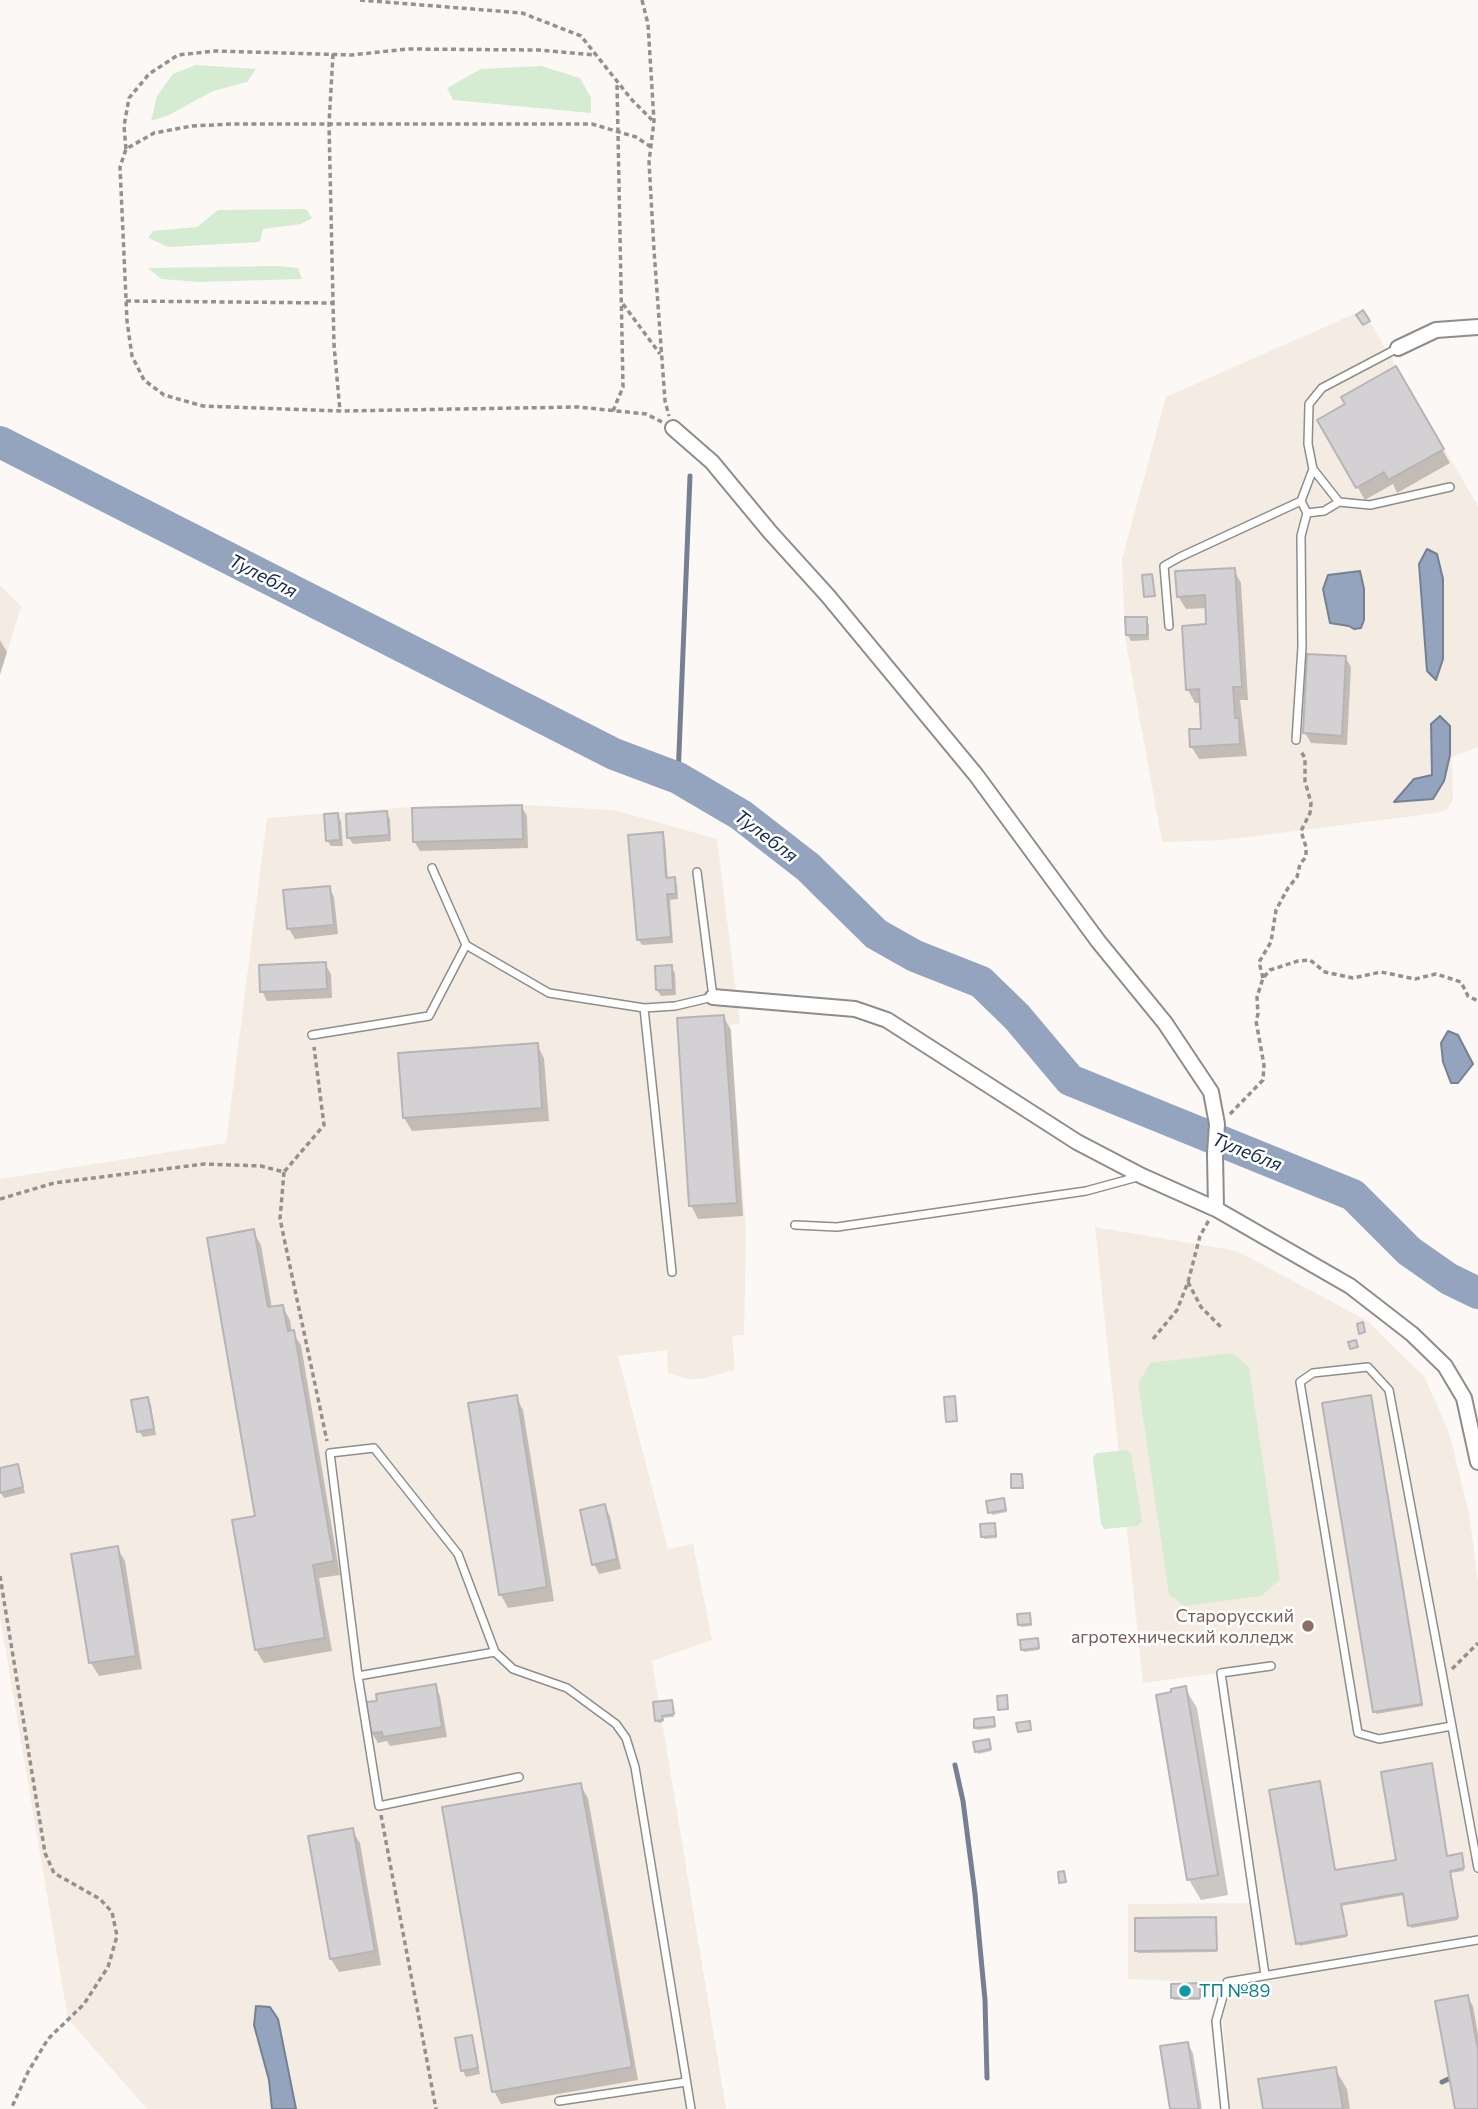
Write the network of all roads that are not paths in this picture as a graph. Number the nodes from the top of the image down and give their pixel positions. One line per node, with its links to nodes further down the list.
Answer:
1 (1478, 327): 2 (street)
2 (1398, 348): 4 (lane)
3 (673, 428): 18 (street)
4 (1313, 469): 6 (lane); 7 (lane)
5 (1450, 487): 7 (lane)
6 (1301, 501): 8 (lane); 9 (lane)
7 (1339, 502): 8 (lane)
8 (1307, 513): 10 (lane)
9 (1169, 626)
10 (1296, 740)
11 (432, 868): 13 (lane)
12 (697, 872): 14 (lane)
13 (466, 945): 15 (lane); 16 (lane)
14 (713, 997): 15 (lane); 17 (street)
15 (644, 1008): 20 (lane)
16 (312, 1035)
17 (1142, 1176): 18 (street); 19 (lane)
18 (1216, 1209): 21 (street)
19 (796, 1225)
20 (672, 1272)
21 (1478, 1461)
22 (495, 1653): 24 (lane); 24 (lane); 30 (lane)
23 (1271, 1666): 29 (lane)
24 (358, 1676): 26 (lane)
25 (1452, 1726): 25 (lane); 27 (lane)
26 (519, 1777)
27 (1478, 1868)
28 (1478, 1940): 29 (lane)
29 (1265, 1975): 33 (lane)
30 (686, 2082): 31 (lane); 32 (lane)
31 (559, 2101)
32 (691, 2109)
33 (1225, 2109)

